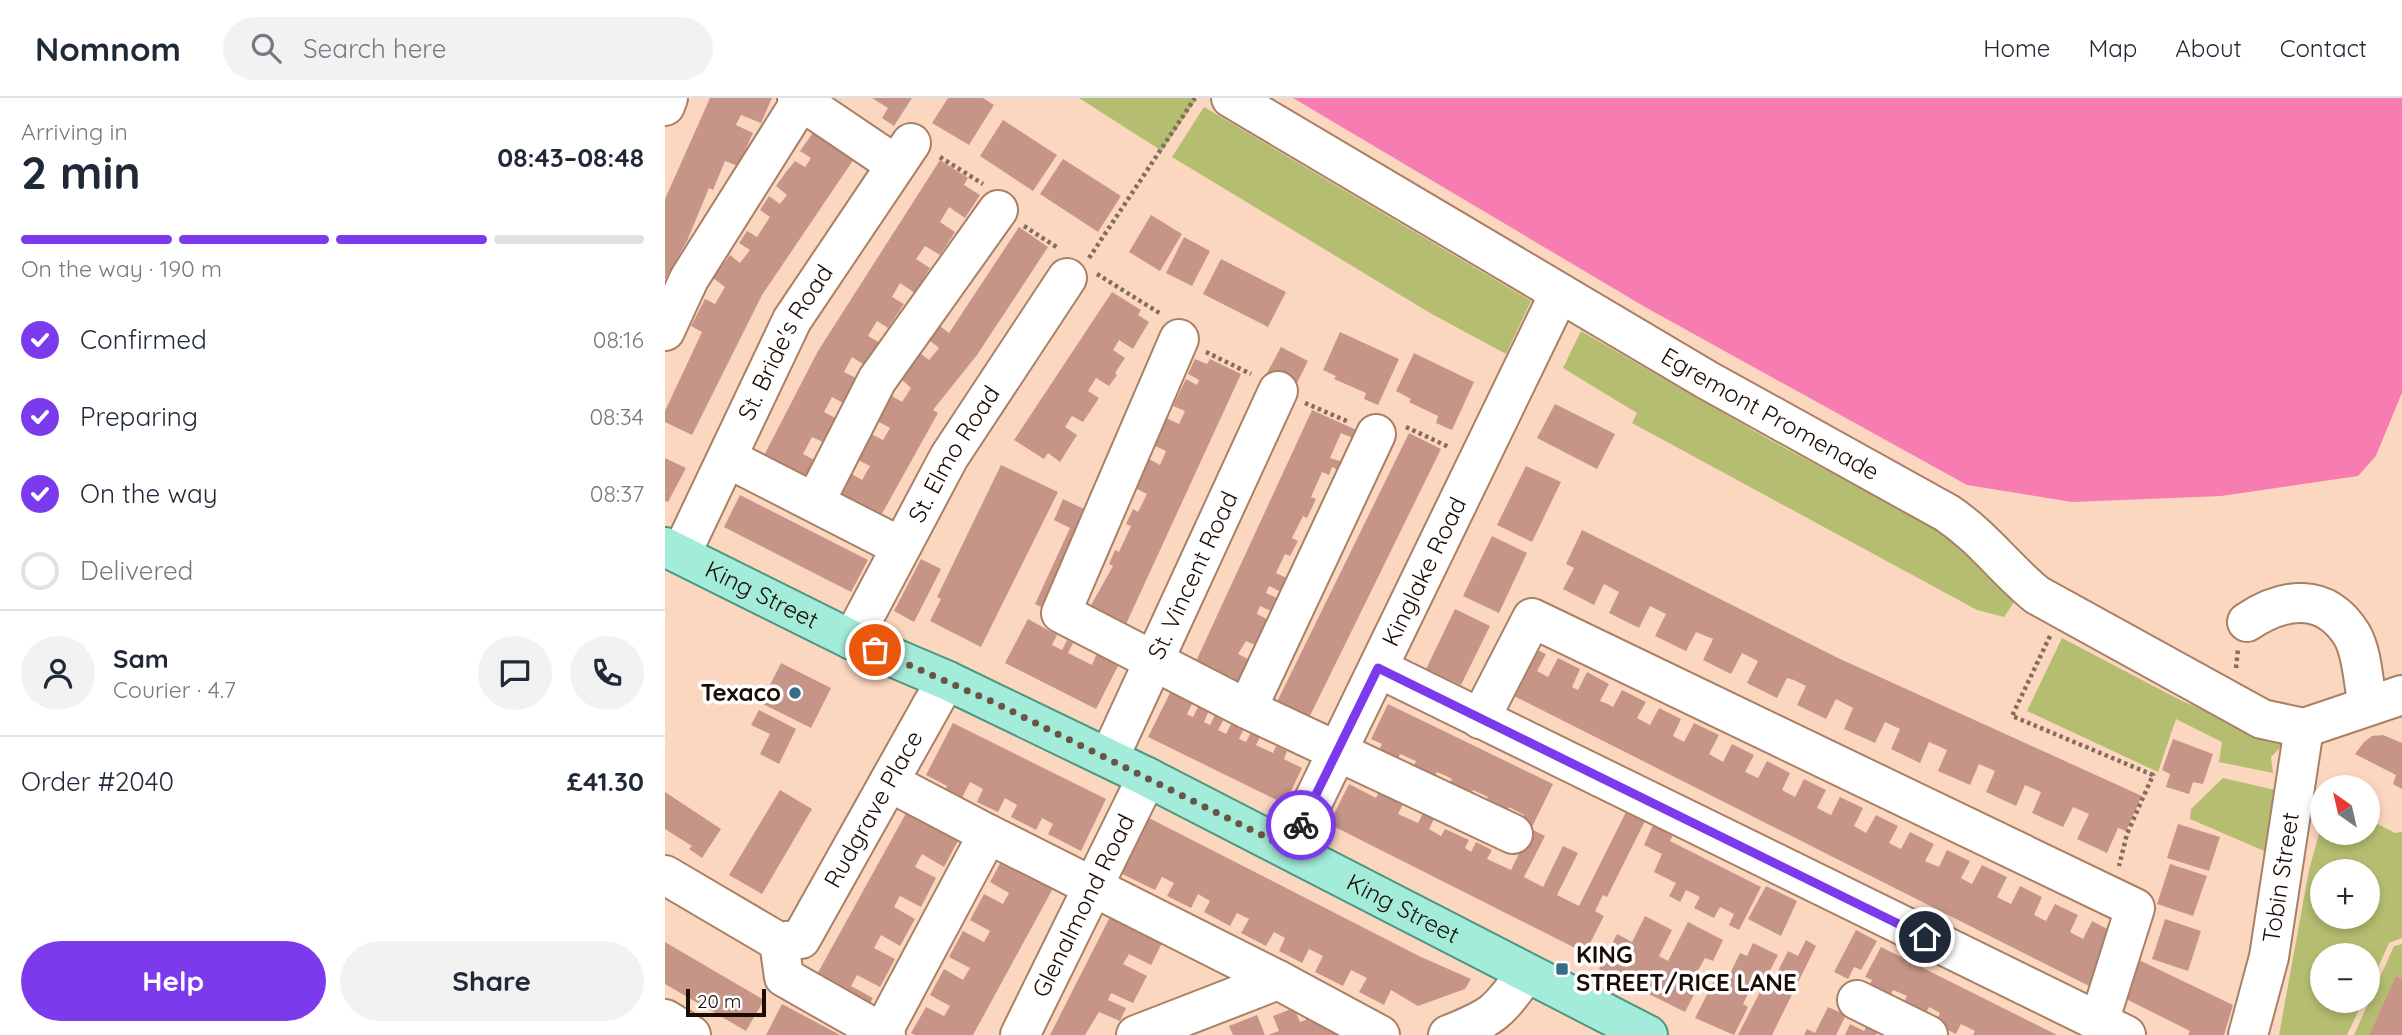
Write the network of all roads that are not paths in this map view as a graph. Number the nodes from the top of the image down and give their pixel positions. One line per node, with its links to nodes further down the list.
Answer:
1 (668, 98): 4 (street)
2 (1231, 98): 7 (street, Egremont Promenade)
3 (799, 99): 8 (street); 12 (street, St. Bride's Road)
4 (665, 106)
5 (992, 197): 13 (street)
6 (1075, 271): 14 (street, St. Elmo Road)
7 (1559, 294): 19 (street, Kinglake Road); 24 (street, Egremont Promenade)
8 (665, 331)
9 (1179, 339): 18 (street)
10 (1278, 391): 18 (street, St. Vincent Road)
11 (1376, 434): 22 (street)
12 (727, 458): 13 (street); 15 (street, St. Bride's Road)
13 (815, 502): 14 (street)
14 (901, 547): 17 (street, St. Elmo Road)
15 (671, 556): 17 (main road, King Street)
16 (2247, 622): 21 (street)
17 (852, 640): 20 (main road, King Street)
18 (1154, 661): 22 (street); 26 (street, St. Vincent Road)
19 (1378, 668): 23 (street); 25 (street, Kinglake Road)
20 (946, 680): 26 (main road, King Street); 28 (street, Rudgrave Place)
21 (2385, 700): 24 (street)
22 (1247, 709): 25 (street)
23 (1480, 719): 39 (street); 39 (street)
24 (2304, 727): 48 (street, Tobin Street)
25 (1337, 751): 30 (street); 31 (street, Kinglake Road)
26 (1109, 758): 27 (main road, King Street)
27 (1147, 777): 31 (main road, King Street); 33 (street, Glenalmond Road)
28 (889, 782): 29 (street); 34 (street, Rudgrave Place)
29 (988, 834): 33 (street); 40 (street)
30 (1513, 834)
31 (1290, 849): 35 (main road, King Street)
32 (665, 875): 34 (street)
33 (1094, 888): 36 (street); 42 (street, Glenalmond Road)
34 (790, 940): 40 (street)
35 (1526, 973): 45 (street); 46 (main road, King Street)
36 (1278, 980): 43 (street); 44 (street)
37 (1857, 1000): 47 (street)
38 (665, 1019): 41 (street)
39 (2112, 1028)
40 (884, 1034)
41 (691, 1035)
42 (1020, 1035)
43 (1136, 1035)
44 (1380, 1035)
45 (1448, 1035)
46 (1648, 1035)
47 (1928, 1035)
48 (2248, 1035)

